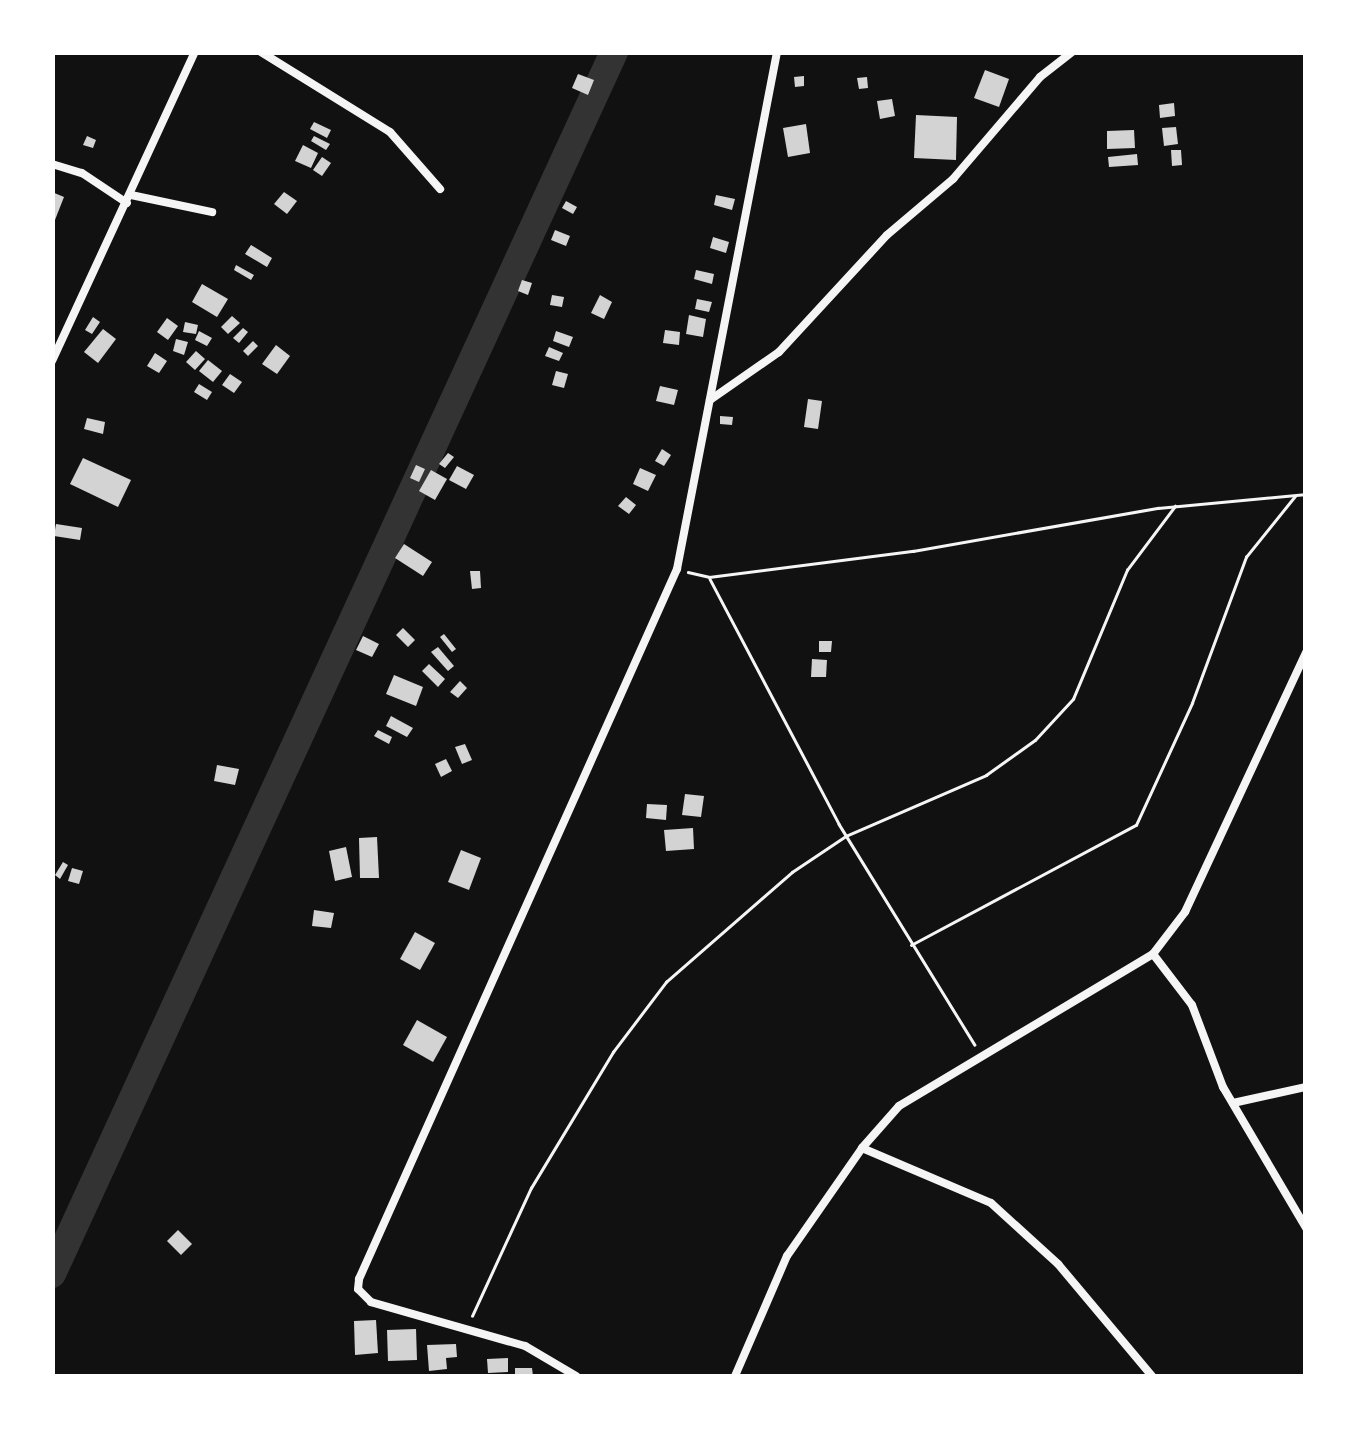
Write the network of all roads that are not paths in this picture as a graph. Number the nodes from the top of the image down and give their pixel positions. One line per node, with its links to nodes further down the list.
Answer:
1 (195, 52): 7 (street)
2 (261, 52): 6 (street)
3 (777, 52): 10 (street)
4 (1072, 52): 10 (street)
5 (52, 164): 7 (street)
6 (440, 189)
7 (129, 199): 8 (street); 9 (street)
8 (212, 212)
9 (52, 361)
10 (710, 400): 17 (street)
11 (1306, 652): 12 (street)
12 (1154, 954): 14 (street); 15 (street)
13 (1306, 1087): 14 (street)
14 (1233, 1103): 16 (street)
15 (862, 1148): 18 (street); 19 (street)
16 (1305, 1226)
17 (576, 1376)
18 (736, 1376)
19 (1152, 1376)

